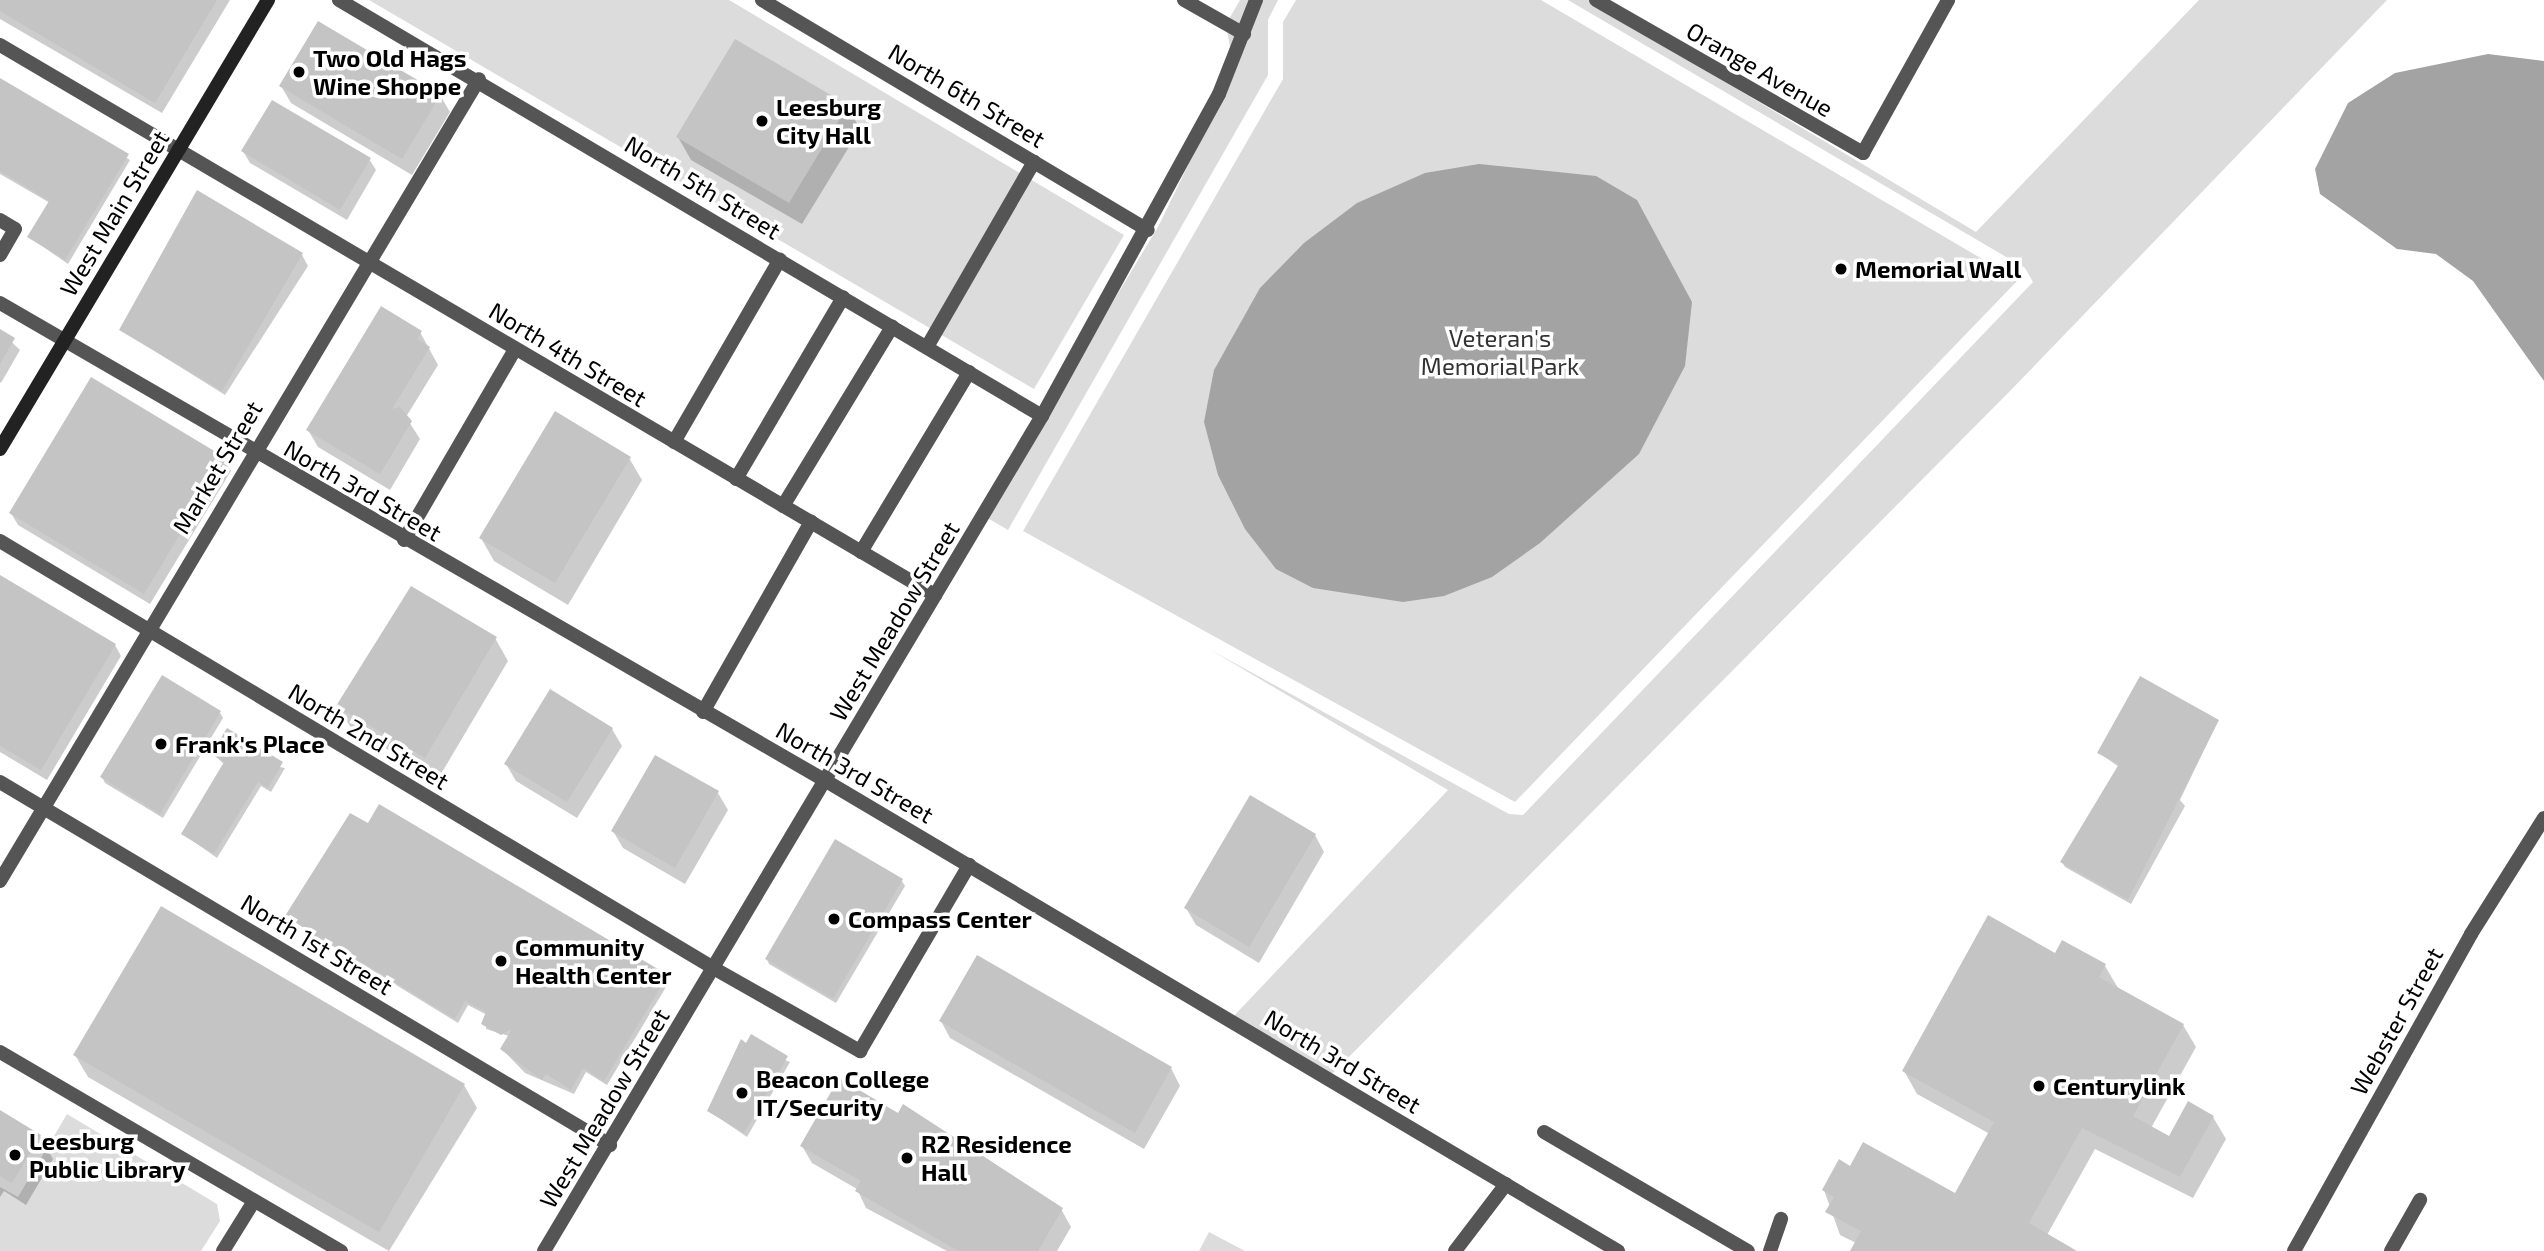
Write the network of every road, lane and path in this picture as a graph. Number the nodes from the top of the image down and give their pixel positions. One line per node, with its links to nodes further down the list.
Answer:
1 (268, 0): 11 (main road, West Main Street)
2 (339, 0): 10 (street, North 5th Street)
3 (762, 0): 12 (street, North 6th Street)
4 (1184, 0): 8 (street)
5 (1256, 0): 8 (street, West Meadow Street)
6 (1596, 0): 7 (street, Orange Avenue)
7 (1948, 0)
8 (1244, 34): 14 (street, West Meadow Street)
9 (1, 47): 11 (street, North 4th Street)
10 (479, 79): 16 (street, North 5th Street); 17 (street, Market Street)
11 (179, 149): 17 (street, North 4th Street); 21 (main road, West Main Street)
12 (1034, 162): 14 (street, North 6th Street); 22 (street)
13 (0, 220): 15 (street)
14 (1148, 230): 25 (street, West Meadow Street)
15 (0, 255)
16 (780, 259): 18 (street, North 5th Street); 26 (street)
17 (368, 261): 23 (street, North 4th Street); 28 (street, Market Street)
18 (843, 297): 20 (street, North 5th Street); 29 (street)
19 (0, 303): 21 (street, North 3rd Street)
20 (892, 327): 22 (street, North 5th Street); 30 (street)
21 (64, 342): 27 (main road, West Main Street); 28 (street, North 3rd Street)
22 (927, 347): 24 (street, North 5th Street)
23 (515, 349): 26 (street, North 4th Street); 32 (street)
24 (968, 372): 25 (street, North 5th Street); 34 (street)
25 (1042, 416): 35 (street, West Meadow Street)
26 (674, 442): 29 (street, North 4th Street)
27 (0, 449)
28 (252, 452): 32 (street, North 3rd Street); 36 (street, Market Street)
29 (736, 479): 30 (street, North 4th Street)
30 (783, 506): 31 (street, North 4th Street)
31 (811, 522): 34 (street, North 4th Street); 37 (street)
32 (404, 540): 37 (street, North 3rd Street)
33 (0, 541): 36 (street, North 2nd Street)
34 (861, 552): 35 (street, North 4th Street)
35 (935, 595): 38 (street, West Meadow Street)
36 (146, 629): 40 (street, Market Street); 45 (street, North 2nd Street)
37 (703, 712): 38 (street, North 3rd Street)
38 (826, 781): 43 (street, North 3rd Street); 45 (street, West Meadow Street)
39 (0, 782): 40 (street, North 1st Street)
40 (42, 807): 42 (street, Market Street); 48 (street, North 1st Street)
41 (2544, 818): 60 (street, Webster Street)
42 (5, 863): 44 (street, Market Street)
43 (969, 865): 45 (street, North 2nd Street); 49 (street, North 3rd Street)
44 (0, 881)
45 (715, 969): 48 (street, West Meadow Street)
46 (0, 1052): 51 (street)
47 (1545, 1132): 58 (street)
48 (610, 1145): 55 (street, West Meadow Street)
49 (1506, 1184): 56 (street); 57 (street, North 3rd Street)
50 (2420, 1200): 61 (street)
51 (254, 1201): 53 (street); 54 (street)
52 (1781, 1219): 59 (street)
53 (223, 1251)
54 (341, 1251)
55 (544, 1251)
56 (1455, 1251)
57 (1618, 1251)
58 (1748, 1251)
59 (1766, 1251)
60 (2294, 1251)
61 (2391, 1251)

